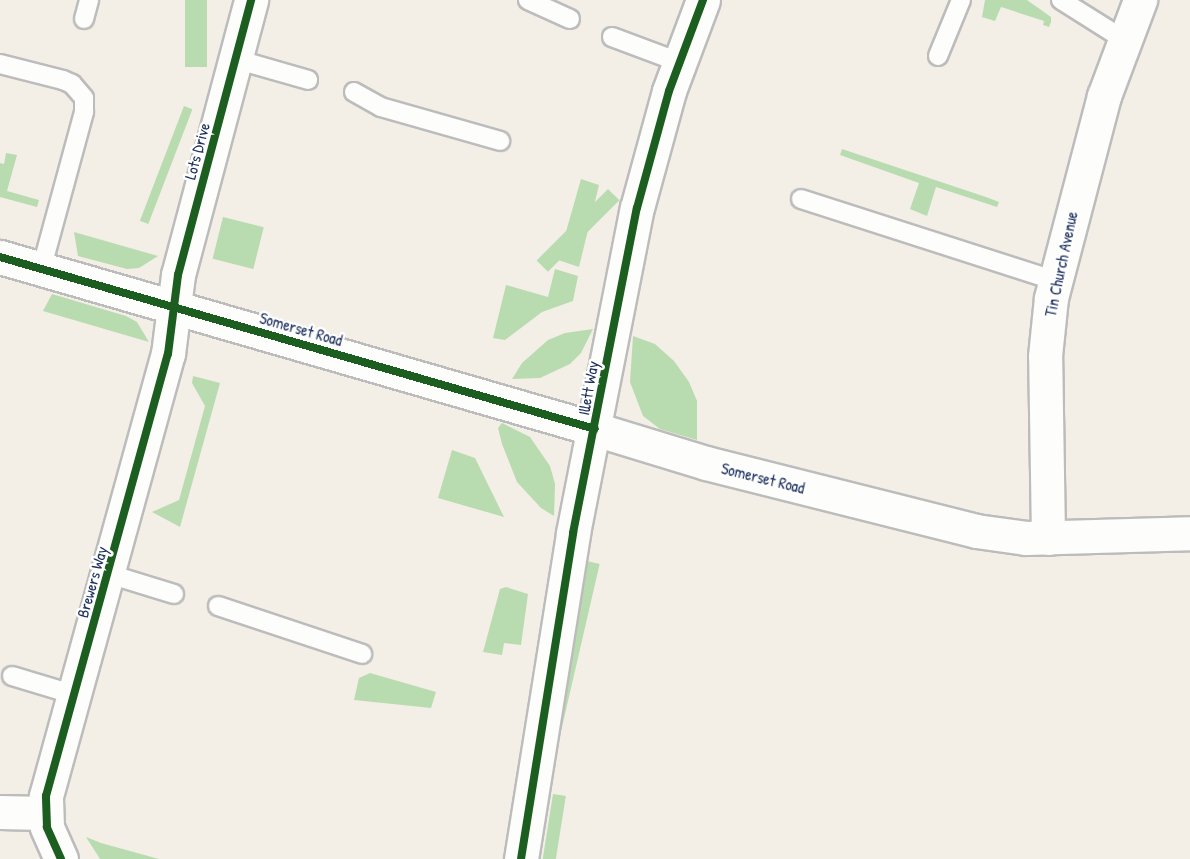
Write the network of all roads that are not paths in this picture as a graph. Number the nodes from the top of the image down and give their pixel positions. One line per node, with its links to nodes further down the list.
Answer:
1 (89, 0): 8 (lane)
2 (251, 0): 13 (street, Lots Drive)
3 (528, 0): 9 (lane)
4 (704, 0): 14 (street, Illett Way)
5 (962, 0): 12 (lane)
6 (1061, 0): 11 (lane)
7 (1140, 0): 11 (street, Tin Church Avenue)
8 (84, 19)
9 (570, 19)
10 (612, 37): 14 (lane)
11 (1123, 39): 22 (street, Tin Church Avenue)
12 (938, 56)
13 (235, 59): 16 (lane); 23 (street, Lots Drive)
14 (679, 62): 24 (street, Illett Way)
15 (0, 64): 21 (lane)
16 (308, 80)
17 (354, 92): 18 (lane)
18 (500, 141)
19 (801, 199): 22 (lane)
20 (0, 257): 21 (street, Somerset Road)
21 (41, 270): 23 (street, Somerset Road)
22 (1054, 280): 26 (street, Tin Church Avenue)
23 (174, 310): 24 (street, Somerset Road); 27 (street, Brewers Way)
24 (595, 429): 26 (street, Somerset Road); 36 (street, Illett Way)
25 (1190, 533): 26 (street, Somerset Road)
26 (1048, 538)
27 (109, 574): 28 (lane); 32 (street, Brewers Way)
28 (174, 594)
29 (218, 606): 30 (lane)
30 (362, 654)
31 (12, 676): 32 (lane)
32 (75, 695): 34 (street, Brewers Way)
33 (0, 812): 34 (street)
34 (44, 813): 35 (street, Brewers Way)
35 (61, 859)
36 (520, 859)

